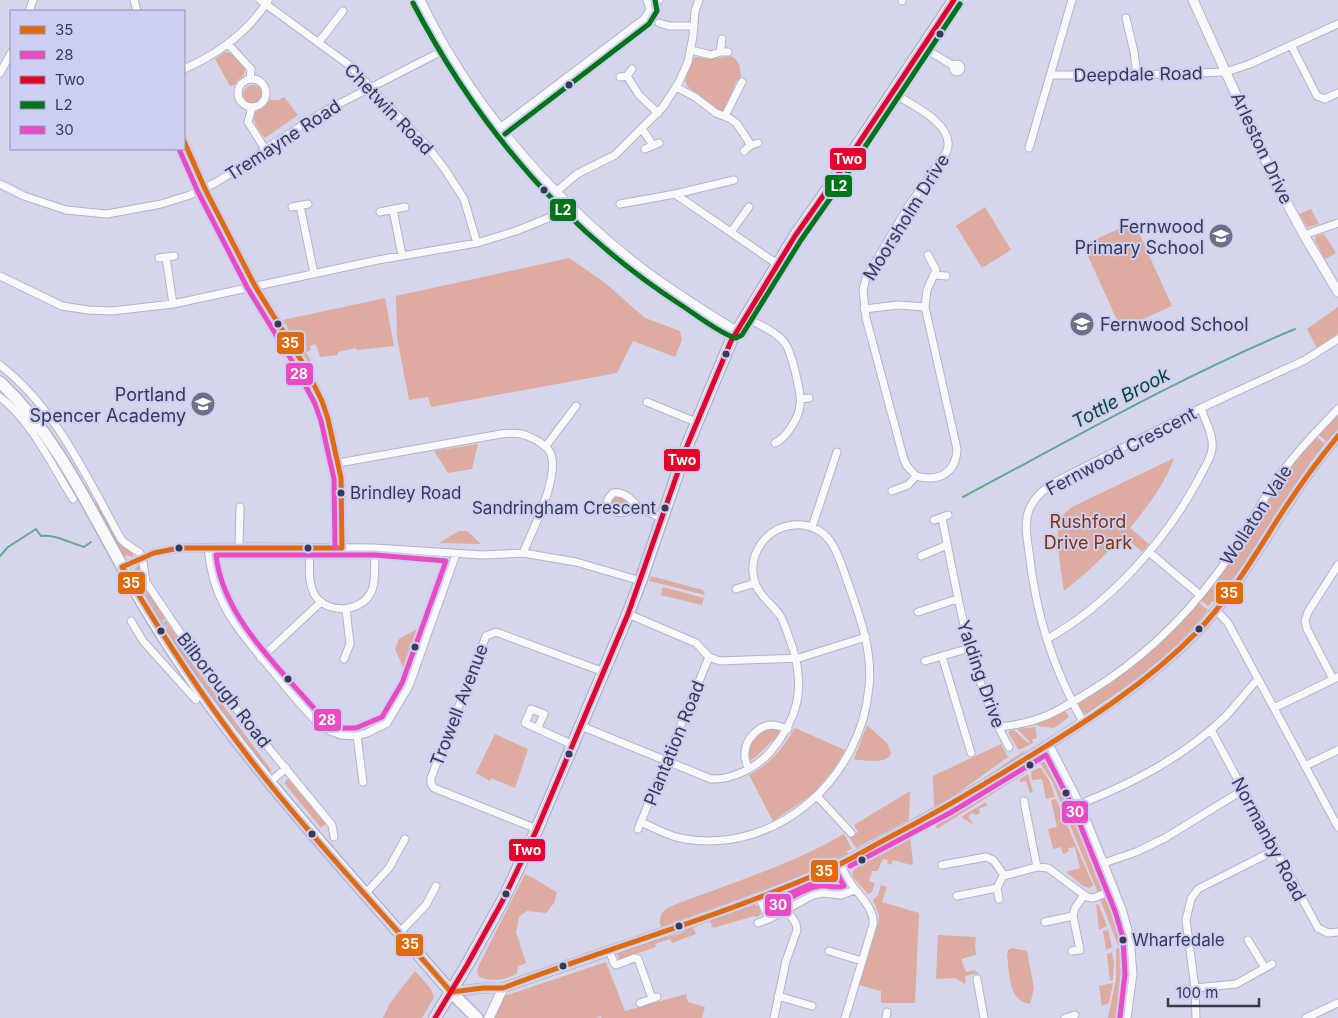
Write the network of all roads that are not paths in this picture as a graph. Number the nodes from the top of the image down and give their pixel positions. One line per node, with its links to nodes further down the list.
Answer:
1 (420, 0): 20 (street)
2 (647, 0): 9 (street)
3 (659, 0): 9 (street)
4 (699, 0): 14 (street)
5 (954, 0): 19 (main road)
6 (1072, 0): 28 (street)
7 (1193, 0): 26 (street, Arleston Drive)
8 (265, 1): 16 (street, Chetwin Road); 17 (street)
9 (650, 10): 39 (street)
10 (343, 12): 16 (street)
11 (1127, 18): 29 (street)
12 (659, 23): 14 (street)
13 (1338, 24): 18 (street, Deepdale Road)
14 (694, 26): 21 (street)
15 (722, 39): 21 (street)
16 (319, 42): 32 (street, Chetwin Road)
17 (228, 45): 24 (street); 30 (street)
18 (1291, 45): 26 (street, Deepdale Road); 35 (street)
19 (922, 47): 23 (street); 34 (main road)
20 (446, 49): 32 (street, Tremayne Road); 39 (street)
21 (691, 50): 33 (street)
22 (10, 58): 27 (street)
23 (954, 66)
24 (185, 69)
25 (632, 70): 37 (street)
26 (1226, 72): 29 (street, Deepdale Road); 60 (street, Arleston Drive)
27 (0, 73)
28 (1051, 74): 29 (street, Deepdale Road); 43 (street)
29 (1137, 75)
30 (250, 79): 36 (street); 36 (street)
31 (742, 82): 38 (street)
32 (369, 87): 42 (street, Tremayne Road); 61 (street, Chetwin Road)
33 (676, 87): 37 (street); 38 (street)
34 (892, 92): 65 (main road); 74 (street, Moorsholm Drive)
35 (1338, 93)
36 (252, 107): 42 (street)
37 (658, 113): 40 (street)
38 (725, 116): 45 (street)
39 (500, 128): 49 (street)
40 (642, 129): 44 (street); 49 (street)
41 (185, 143): 48 (street)
42 (265, 148): 48 (street, Tremayne Road)
43 (1029, 148)
44 (645, 149)
45 (744, 151)
46 (734, 180): 50 (street)
47 (0, 184): 48 (street, Tremayne Road)
48 (205, 189): 70 (street)
49 (556, 192): 55 (street)
50 (675, 194): 51 (street); 59 (street)
51 (620, 204)
52 (292, 207): 66 (street)
53 (405, 207): 56 (street)
54 (749, 207): 59 (street)
55 (573, 208): 61 (street); 76 (street)
56 (393, 210): 57 (street); 62 (street)
57 (380, 212)
58 (1338, 223): 60 (street)
59 (731, 232): 65 (street)
60 (1304, 235): 71 (street, Arleston Drive)
61 (477, 243): 62 (street)
62 (402, 255): 66 (street)
63 (928, 255): 67 (street)
64 (174, 256): 72 (street)
65 (777, 264): 75 (main road)
66 (314, 273): 70 (street)
67 (935, 275): 69 (street); 73 (street)
68 (0, 276): 72 (street)
69 (946, 276)
70 (255, 286): 72 (street); 92 (street)
71 (1338, 292)
72 (173, 304)
73 (925, 307): 74 (street, Moorsholm Drive); 93 (street)
74 (864, 310): 93 (street, Moorsholm Drive)
75 (744, 317): 76 (main road); 82 (street)
76 (736, 331): 87 (main road)
77 (1338, 339): 85 (street, Fernwood Crescent)
78 (0, 365): 111 (street)
79 (0, 382): 113 (main road, Bilborough Road)
80 (0, 397): 95 (street)
81 (809, 398): 82 (street)
82 (801, 399): 89 (street)
83 (647, 402): 87 (street)
84 (576, 406): 90 (street)
85 (1201, 408): 107 (street); 126 (street, Fernwood Crescent)
86 (1338, 409): 117 (street, Wollaton Vale)
87 (696, 422): 98 (main road)
88 (1338, 436): 121 (street, Wollaton Vale)
89 (775, 443)
90 (546, 446): 92 (street); 108 (street)
91 (836, 452): 100 (street)
92 (338, 463): 105 (street)
93 (916, 476): 94 (street)
94 (892, 491)
95 (72, 498)
96 (240, 507): 102 (street)
97 (641, 510): 97 (street); 98 (street)
98 (662, 518): 114 (main road)
99 (934, 520): 101 (street, Yalding Drive)
100 (812, 527): 115 (street); 125 (street)
101 (947, 545): 110 (street); 118 (street, Yalding Drive)
102 (239, 547): 103 (street); 104 (street)
103 (208, 548): 111 (street); 131 (street)
104 (310, 548): 105 (street); 119 (street)
105 (342, 548): 106 (street)
106 (375, 548): 109 (street); 120 (street)
107 (1149, 552): 117 (street); 126 (street)
108 (524, 553): 109 (street); 114 (street)
109 (456, 554): 148 (street)
110 (921, 556)
111 (142, 557): 113 (street); 156 (street, Bilborough Road)
112 (1338, 565): 138 (street)
113 (122, 567): 128 (main road, Bilborough Road)
114 (640, 581): 123 (main road)
115 (755, 584): 116 (street); 133 (street)
116 (736, 589)
117 (1200, 595): 140 (street, Wollaton Vale)
118 (957, 599): 122 (street, Yalding Drive); 127 (street, Yalding Drive)
119 (321, 602): 120 (street); 131 (street)
120 (346, 609): 132 (street)
121 (1216, 610): 137 (street); 142 (street, Wollaton Vale)
122 (918, 612)
123 (628, 614): 130 (street); 136 (main road)
124 (131, 621): 135 (street, Bilborough Road)
125 (866, 637): 133 (street); 161 (street)
126 (1047, 639): 140 (street, Fernwood Crescent)
127 (970, 648): 129 (street); 144 (street, Yalding Drive)
128 (176, 655): 135 (street, Bilborough Road); 159 (main road, Bilborough Road)
129 (942, 656): 134 (street); 153 (street)
130 (709, 657): 133 (street); 154 (street, Plantation Road)
131 (262, 658): 148 (street)
132 (344, 659)
133 (796, 659): 146 (street)
134 (925, 661)
135 (164, 666): 139 (street, Bilborough Road)
136 (604, 672): 143 (main road); 165 (street, Trowell Avenue)
137 (1258, 678): 141 (street); 147 (street)
138 (1336, 678): 141 (street)
139 (196, 700)
140 (1072, 702): 142 (street, Fernwood Crescent); 144 (street, Wollaton Vale)
141 (1274, 708): 155 (street)
142 (1083, 722): 149 (street, Wollaton Vale)
143 (581, 726): 150 (main road); 154 (street)
144 (998, 726): 151 (street, Yalding Drive)
145 (537, 729): 150 (street)
146 (788, 729): 157 (street); 157 (street)
147 (1211, 730): 160 (street, Normanby Road); 163 (street)
148 (357, 736): 158 (street)
149 (1049, 744): 163 (street); 171 (street, Wollaton Vale)
150 (573, 745): 165 (main road)
151 (1009, 747)
152 (1338, 750): 155 (street)
153 (972, 753)
154 (667, 761): 157 (street); 161 (street, Plantation Road)
155 (1305, 766): 164 (street)
156 (286, 768): 159 (street); 167 (street, Bilborough Road)
157 (748, 769)
158 (363, 782)
159 (269, 783): 179 (main road, Bilborough Road)
160 (1243, 790): 169 (street, Normanby Road); 170 (street)
161 (817, 796): 166 (street)
162 (1024, 801): 173 (street)
163 (1080, 804): 170 (street)
164 (1338, 827)
165 (537, 828): 199 (main road)
166 (851, 833)
167 (334, 837)
168 (405, 839): 179 (street)
169 (1275, 850): 190 (street, Normanby Road); 198 (street)
170 (1104, 863): 178 (street)
171 (840, 864): 177 (street); 182 (street, Wollaton Vale)
172 (942, 865): 174 (street)
173 (1037, 867): 174 (street); 181 (street)
174 (1004, 875): 176 (street)
175 (436, 886): 189 (street)
176 (997, 888): 180 (street); 183 (street)
177 (855, 890): 184 (street); 195 (street)
178 (1114, 890): 181 (street); 212 (street)
179 (365, 894): 189 (main road, Bilborough Road)
180 (957, 896)
181 (1084, 896): 185 (street)
182 (760, 898): 186 (street); 193 (street, Wollaton Vale)
183 (999, 899)
184 (787, 910): 186 (street); 200 (street)
185 (1073, 916): 187 (street); 194 (street)
186 (769, 919): 188 (street)
187 (1045, 922)
188 (758, 923)
189 (400, 932): 199 (main road, Bilborough Road)
190 (1338, 932)
191 (1248, 940): 198 (street)
192 (838, 945): 195 (street)
193 (609, 950): 197 (street, Wollaton Vale); 201 (street)
194 (1072, 952)
195 (862, 961): 209 (street)
196 (977, 979): 210 (street)
197 (503, 988): 199 (street, Wollaton Vale); 207 (street)
198 (1195, 988): 213 (street)
199 (451, 992): 205 (main road); 206 (main road, Bilborough Road)
200 (778, 996): 203 (street); 208 (street)
201 (640, 1003)
202 (1338, 1003): 214 (street)
203 (812, 1006)
204 (1075, 1015): 211 (street)
205 (434, 1018)
206 (477, 1018)
207 (489, 1018)
208 (774, 1018)
209 (845, 1018)
210 (984, 1018)
211 (1065, 1018)
212 (1127, 1018)
213 (1196, 1018)
214 (1306, 1018)

